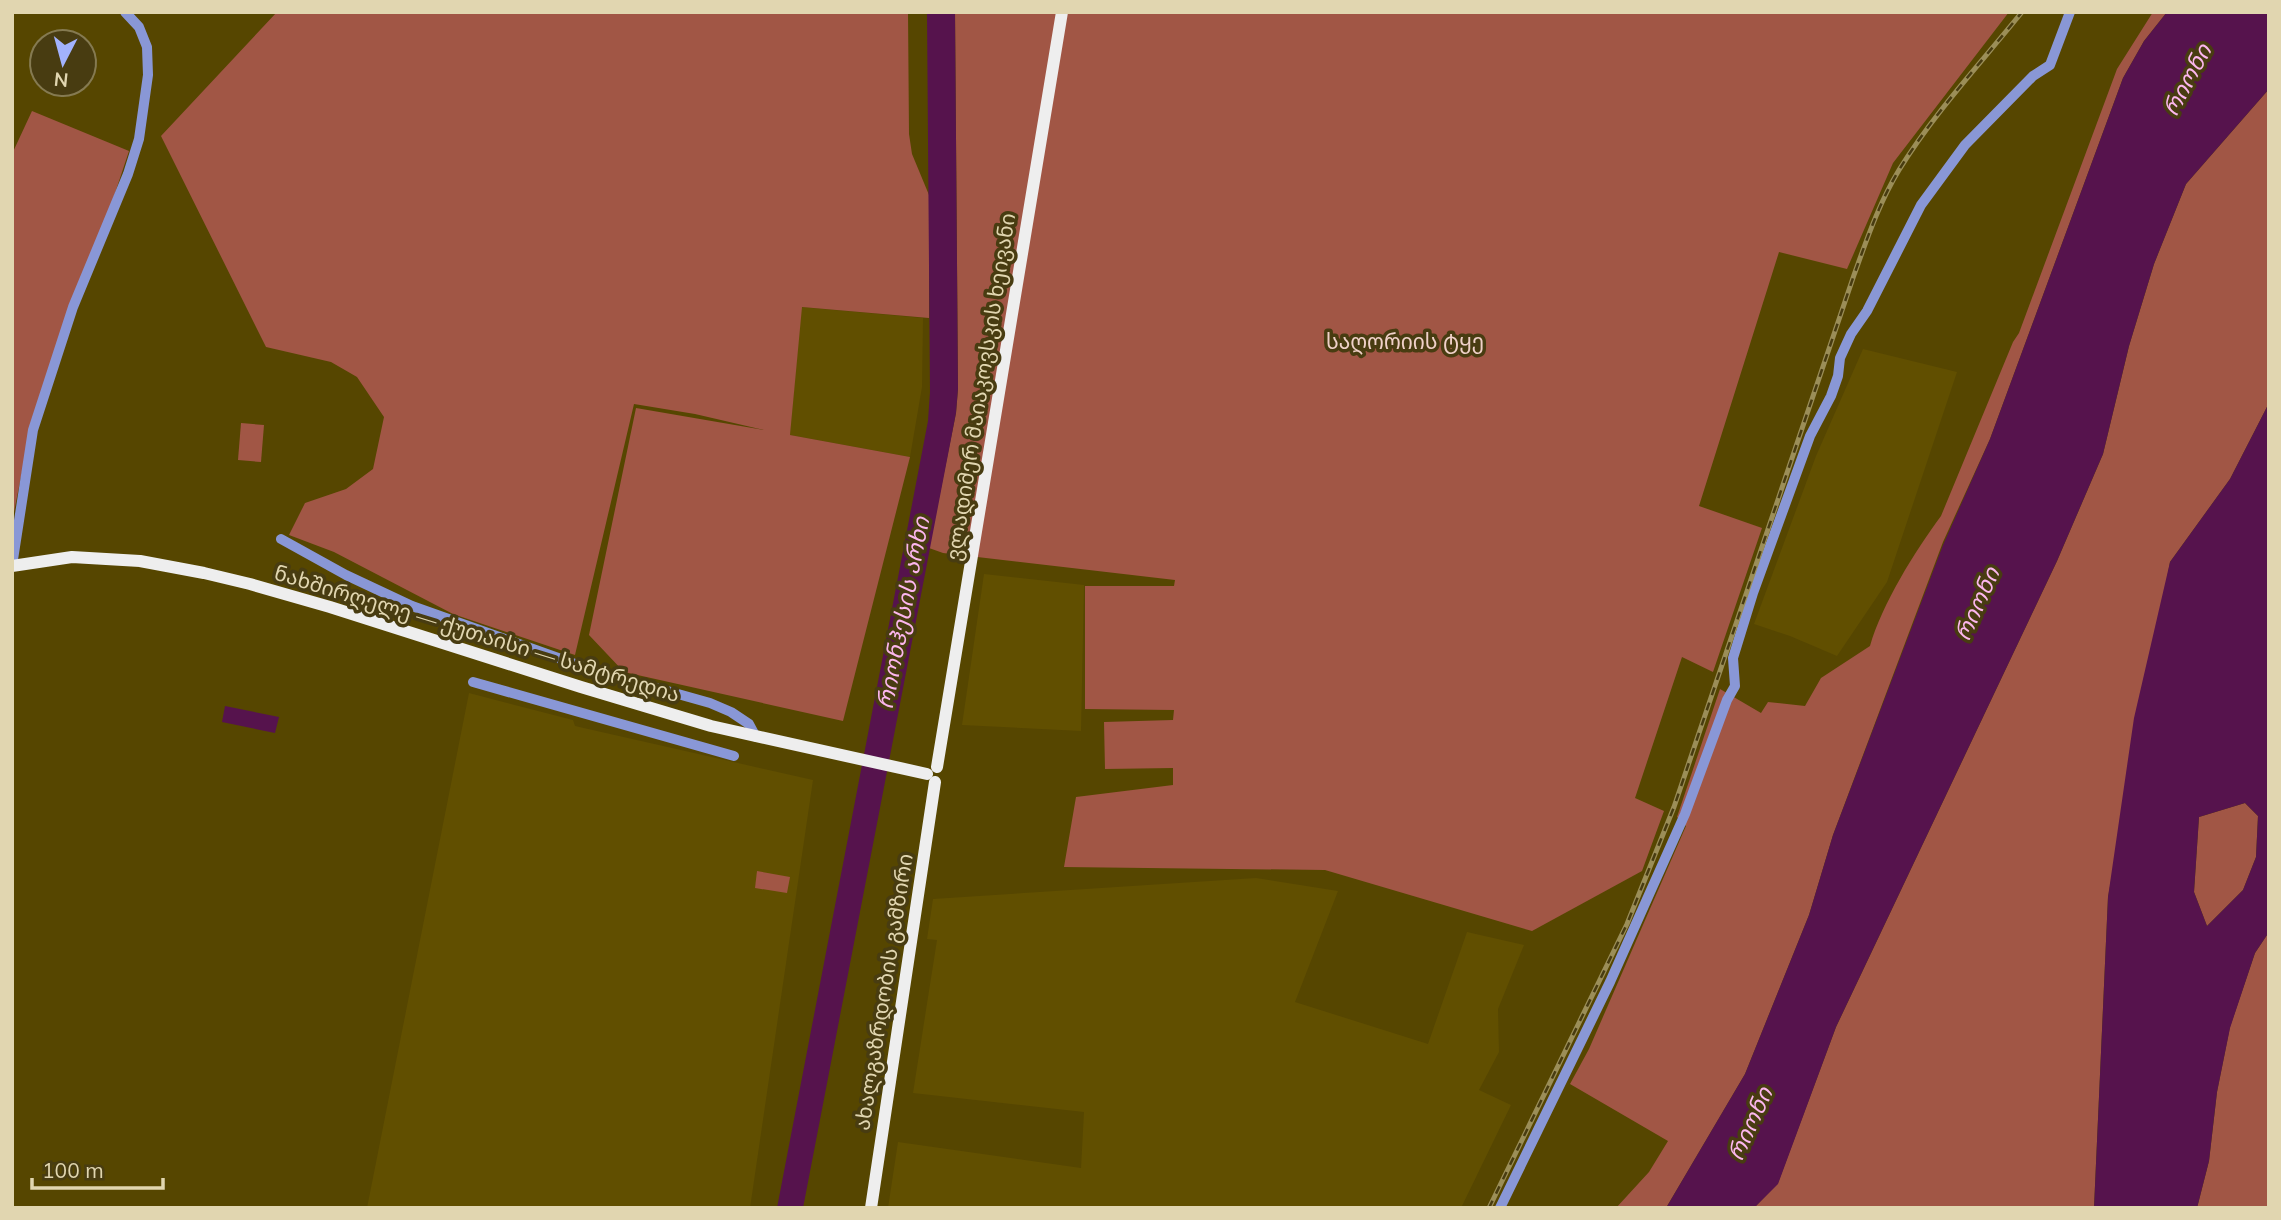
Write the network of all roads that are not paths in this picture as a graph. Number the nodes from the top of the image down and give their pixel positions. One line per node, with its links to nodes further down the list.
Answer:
1 (125, 12): 5 (street)
2 (1062, 12): 9 (main road, ვლადიმერ მაიაკოვსკის ხეივანი)
3 (2070, 12): 11 (street)
4 (281, 540): 7 (street)
5 (12, 566): 7 (main road, ნახშირღელე — ქუთაისი — სამტრედია)
6 (473, 682): 8 (street)
7 (756, 737): 9 (main road, ნახშირღელე — ქუთაისი — სამტრედია)
8 (734, 756)
9 (933, 774): 10 (main road, ახალგაზრდობის გამზირი)
10 (871, 1208)
11 (1500, 1208)

